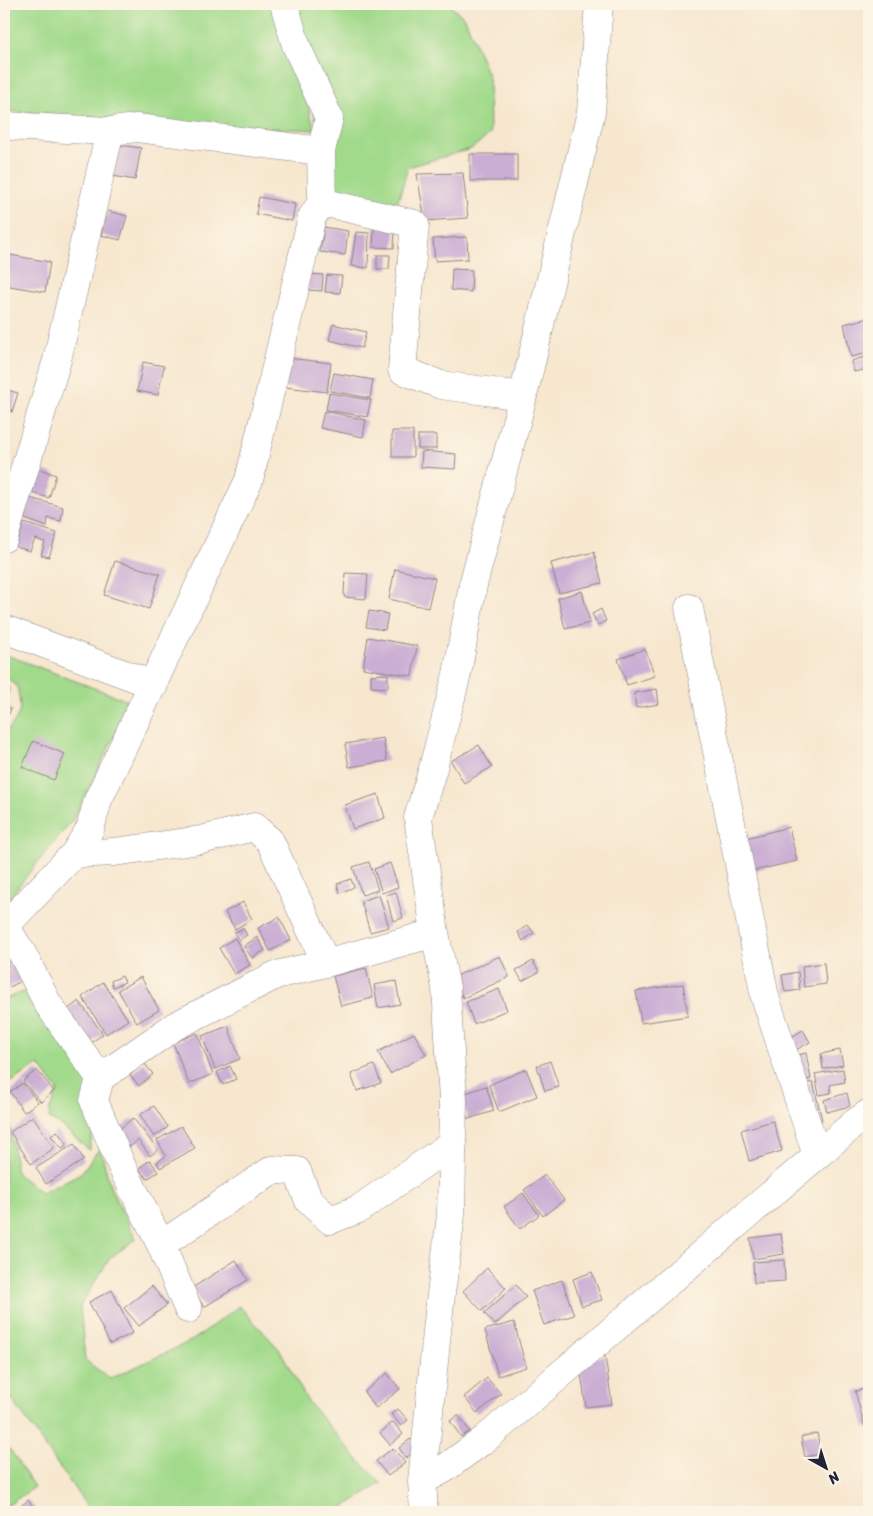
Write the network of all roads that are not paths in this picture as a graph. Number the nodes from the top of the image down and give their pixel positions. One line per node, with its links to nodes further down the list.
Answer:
1 (284, 4): 5 (street)
2 (600, 4): 7 (street)
3 (4, 126): 4 (street)
4 (110, 131): 5 (street); 8 (street)
5 (321, 151): 6 (street)
6 (322, 202): 7 (street); 11 (street)
7 (523, 396): 14 (street)
8 (4, 538)
9 (689, 608): 19 (street)
10 (4, 629): 11 (street)
11 (154, 685): 12 (street)
12 (74, 854): 13 (street); 15 (street)
13 (4, 926): 16 (street)
14 (435, 933): 15 (street); 18 (street)
15 (326, 963): 16 (street)
16 (100, 1078): 20 (street)
17 (869, 1113): 19 (street)
18 (452, 1143): 20 (street); 22 (street)
19 (817, 1155): 22 (street)
20 (162, 1245): 21 (street)
21 (188, 1309)
22 (422, 1481): 23 (street)
23 (424, 1512)

